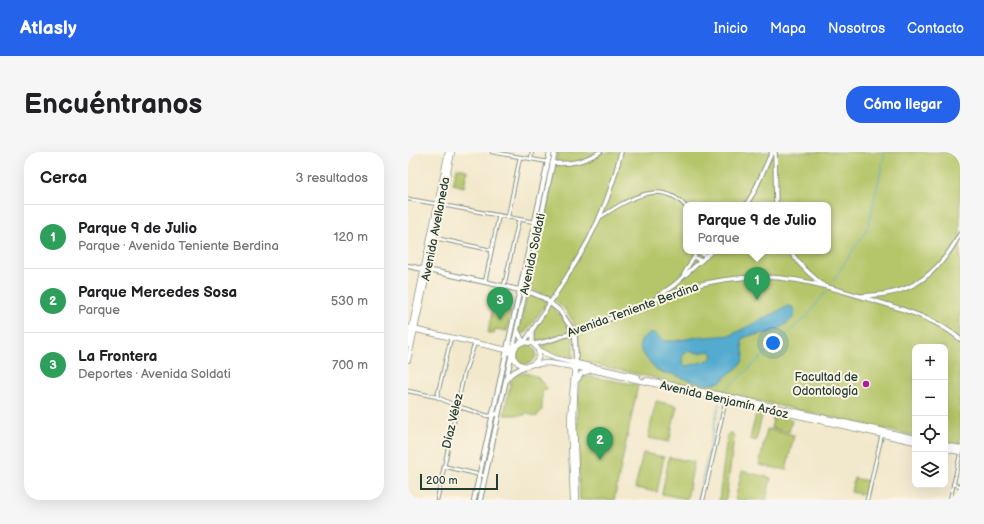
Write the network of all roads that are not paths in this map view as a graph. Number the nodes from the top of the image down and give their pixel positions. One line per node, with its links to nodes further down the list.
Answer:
1 (448, 152): 16 (main road, Avenida Avellaneda)
2 (452, 152): 16 (main road, Avenida Avellaneda)
3 (493, 152): 10 (street)
4 (532, 152): 11 (street)
5 (550, 152): 12 (main road, Avenida Soldati)
6 (554, 152): 12 (main road, Avenida Soldati)
7 (600, 152): 12 (street)
8 (621, 152): 21 (street)
9 (773, 152): 14 (street); 15 (street)
10 (520, 157): 11 (street); 19 (street)
11 (531, 159): 12 (street)
12 (550, 163): 22 (main road, Avenida Soldati); 23 (main road, Avenida Soldati)
13 (408, 199): 16 (street)
14 (748, 202)
15 (776, 202)
16 (439, 204): 18 (street); 25 (main road, Avenida Avellaneda); 35 (main road, Avenida Avellaneda)
17 (683, 205): 21 (street)
18 (499, 215): 19 (street); 26 (street)
19 (508, 217): 20 (street)
20 (519, 219): 22 (street); 38 (street)
21 (597, 220): 43 (street)
22 (535, 222): 23 (street); 40 (main road, Avenida Soldati)
23 (540, 222): 40 (main road, Avenida Soldati)
24 (960, 234): 41 (street)
25 (434, 238): 26 (street); 35 (main road, Avenida Avellaneda)
26 (491, 250): 37 (street)
27 (695, 254): 31 (street, Avenida Teniente Berdina)
28 (703, 254): 32 (street)
29 (709, 254): 32 (street)
30 (792, 254): 39 (street)
31 (694, 257): 33 (street); 36 (street, Avenida Teniente Berdina)
32 (706, 257): 33 (street)
33 (700, 262): 36 (street)
34 (408, 266): 35 (main road)
35 (426, 270): 37 (main road); 45 (main road, Avenida Avellaneda)
36 (681, 279): 42 (street)
37 (485, 282): 38 (main road)
38 (504, 286): 40 (main road)
39 (826, 287): 41 (street, Avenida Teniente Berdina); 42 (street, Avenida Teniente Berdina)
40 (523, 291): 43 (main road); 46 (main road, Avenida Soldati); 56 (main road, Avenida Soldati)
41 (859, 296): 51 (street, Avenida Teniente Berdina)
42 (653, 300): 48 (street, Avenida Teniente Berdina)
43 (550, 301): 44 (street); 48 (main road)
44 (534, 327): 52 (street); 55 (street)
45 (412, 329): 47 (main road); 49 (main road); 54 (main road)
46 (517, 329): 52 (main road); 56 (main road, Avenida Soldati)
47 (421, 331): 49 (main road); 50 (main road)
48 (573, 332): 55 (street, Avenida Teniente Berdina); 61 (main road)
49 (413, 337): 57 (main road)
50 (451, 338): 53 (main road); 67 (street)
51 (960, 339)
52 (524, 341): 55 (main road); 56 (main road)
53 (475, 343): 56 (main road); 69 (street, Díaz Vélez)
54 (408, 345)
55 (535, 346): 58 (main road); 61 (main road, Avenida Benjamín Aráoz)
56 (511, 350): 60 (main road); 65 (main road); 72 (main road)
57 (408, 360)
58 (533, 364): 59 (main road, Avenida Benjamín Aráoz); 60 (main road)
59 (561, 364): 61 (main road, Avenida Benjamín Aráoz); 63 (main road)
60 (527, 366): 65 (main road)
61 (575, 366): 62 (main road, Avenida Benjamín Aráoz); 63 (main road); 64 (main road); 68 (main road, Avenida Benjamín Aráoz)
62 (592, 370): 64 (main road); 68 (main road, Avenida Benjamín Aráoz)
63 (573, 375): 90 (main road)
64 (576, 384): 91 (main road)
65 (504, 387): 70 (main road)
66 (408, 391): 67 (street)
67 (437, 397): 69 (street)
68 (726, 398): 74 (main road, Avenida Benjamín Aráoz); 92 (street)
69 (457, 406): 71 (street); 82 (street, Díaz Vélez)
70 (499, 410): 72 (street); 84 (main road)
71 (488, 416): 72 (street); 73 (street)
72 (493, 416): 73 (main road)
73 (492, 424): 83 (main road)
74 (882, 433): 75 (main road, Avenida Benjamín Aráoz); 76 (main road, Avenida Benjamín Aráoz); 93 (street)
75 (912, 438)
76 (912, 441)
77 (948, 446): 78 (main road)
78 (960, 448)
79 (948, 450): 80 (main road)
80 (960, 452)
81 (960, 456): 85 (street)
82 (443, 466): 83 (street); 87 (street, Díaz Vélez)
83 (480, 475): 84 (street); 88 (main road)
84 (485, 476): 89 (main road)
85 (954, 484): 86 (street); 94 (street)
86 (960, 486)
87 (436, 500)
88 (474, 500)
89 (480, 500)
90 (573, 500)
91 (577, 500)
92 (703, 500)
93 (867, 500)
94 (950, 500)

